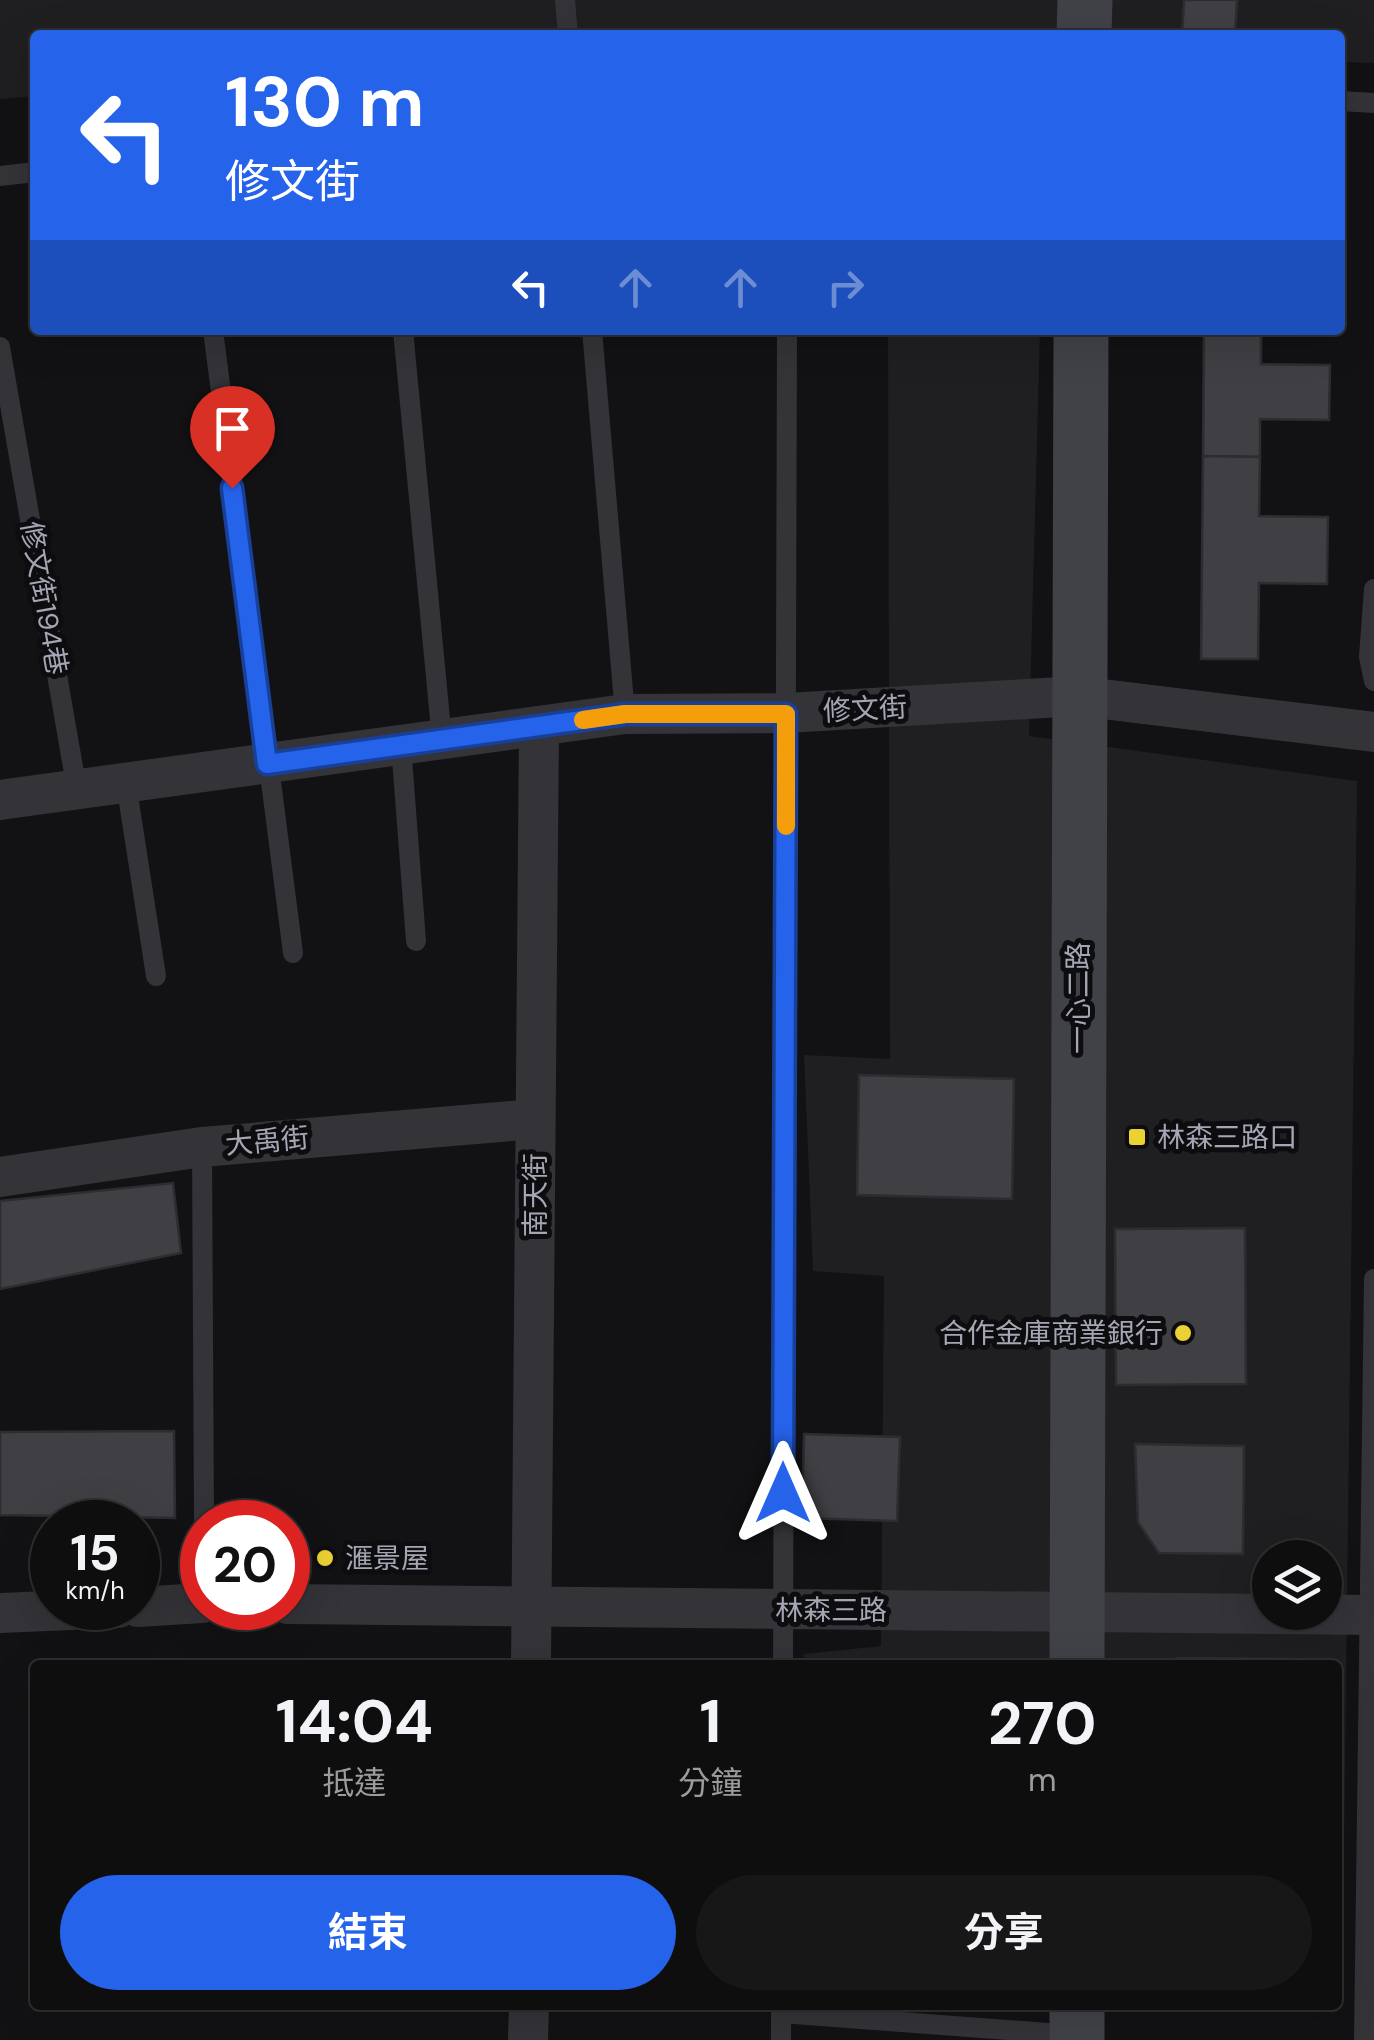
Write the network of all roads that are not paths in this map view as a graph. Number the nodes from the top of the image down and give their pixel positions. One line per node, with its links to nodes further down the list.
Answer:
1 (565, 0): 3 (lane)
2 (1085, 0): 4 (street)
3 (568, 30)
4 (1084, 30)
5 (1345, 101): 6 (lane)
6 (1374, 102)
7 (30, 173): 8 (lane)
8 (0, 176)
9 (214, 335): 24 (lane)
10 (403, 335): 22 (lane)
11 (592, 335): 18 (lane)
12 (787, 335): 19 (lane)
13 (1081, 335): 17 (street, 一心二路)
14 (0, 347): 26 (lane, 修文街194巷)
15 (1374, 589): 16 (lane)
16 (1374, 681)
17 (1078, 696): 19 (street, 修文街); 21 (street, 修文街); 38 (street, 一心二路)
18 (625, 714): 19 (street, 修文街); 20 (street, 修文街)
19 (786, 714): 39 (lane)
20 (538, 726): 22 (street, 修文街); 31 (street, 南天街)
21 (1374, 732)
22 (442, 740): 23 (street, 修文街)
23 (401, 745): 24 (street, 修文街); 28 (lane)
24 (267, 764): 25 (street, 修文街); 29 (lane)
25 (126, 783): 26 (street, 修文街); 30 (lane)
26 (77, 790): 27 (street, 修文街)
27 (0, 800)
28 (416, 940)
29 (293, 953)
30 (156, 976)
31 (535, 1119): 32 (street, 大禹街); 37 (street, 南天街)
32 (202, 1147): 33 (street, 大禹街); 35 (lane)
33 (0, 1177)
34 (1374, 1279): 42 (lane)
35 (204, 1500)
36 (310, 1604): 37 (street, 林森三路)
37 (532, 1607): 39 (street, 林森三路); 43 (street, 南天街)
38 (1079, 1609): 39 (street, 林森三路); 42 (street, 林森三路); 45 (street, 一心二路)
39 (783, 1610): 44 (lane)
40 (30, 1612): 41 (street)
41 (0, 1613)
42 (1371, 1615): 52 (lane)
43 (531, 1660)
44 (782, 1660)
45 (1077, 1660)
46 (528, 2010): 50 (street)
47 (782, 2010): 51 (lane)
48 (798, 2010): 49 (lane)
49 (1077, 2027)
50 (528, 2040)
51 (781, 2040)
52 (1364, 2040)

